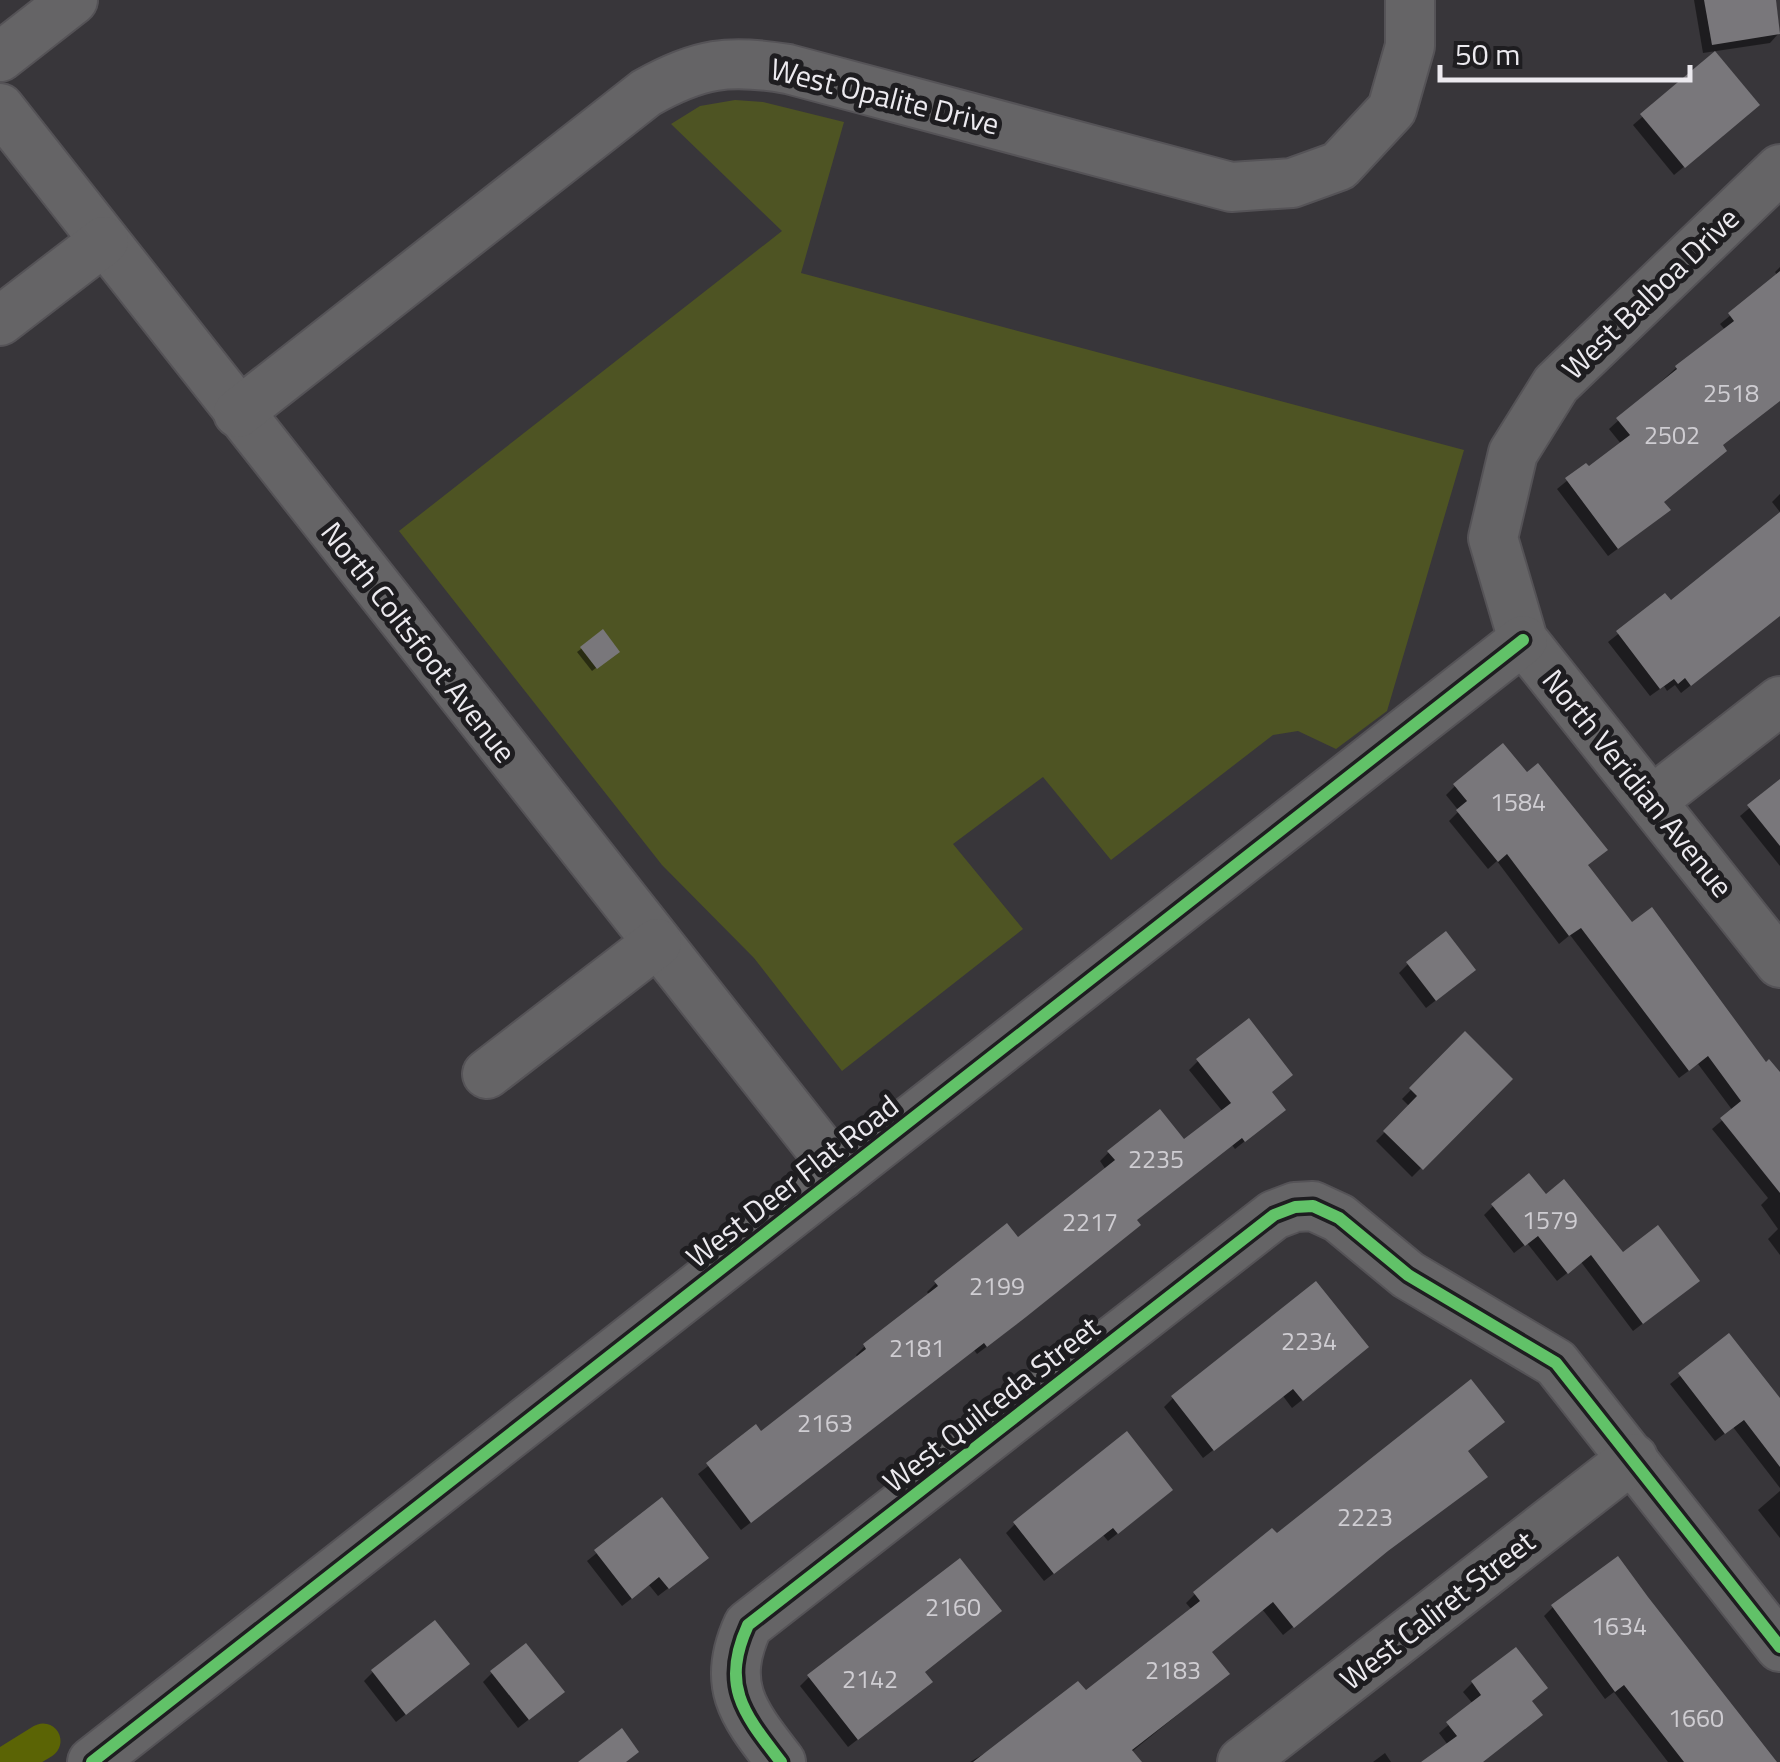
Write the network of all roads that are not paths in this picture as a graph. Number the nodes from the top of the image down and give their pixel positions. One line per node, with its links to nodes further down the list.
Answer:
1 (73, 0): 3 (street)
2 (1410, 0): 8 (street, West Opalite Drive)
3 (0, 57)
4 (0, 108): 6 (street, North Coltsfoot Avenue)
5 (1780, 169): 9 (street, West Balboa Drive)
6 (104, 240): 7 (street); 8 (street, North Coltsfoot Avenue)
7 (0, 321)
8 (238, 413): 13 (street, North Coltsfoot Avenue)
9 (1493, 538): 10 (street, North Veridian Avenue)
10 (1523, 640): 12 (street, North Veridian Avenue); 16 (street, West Deer Flat Road)
11 (1780, 702): 12 (street)
12 (1653, 800): 14 (street, North Veridian Avenue)
13 (657, 943): 15 (street); 16 (street, North Coltsfoot Avenue)
14 (1780, 962)
15 (487, 1074)
16 (840, 1176): 19 (street, West Deer Flat Road)
17 (1633, 1458): 18 (street); 20 (street, West Quilceda Street); 21 (street, West Caliret Street)
18 (1780, 1647)
19 (92, 1762)
20 (781, 1762)
21 (1242, 1762)

